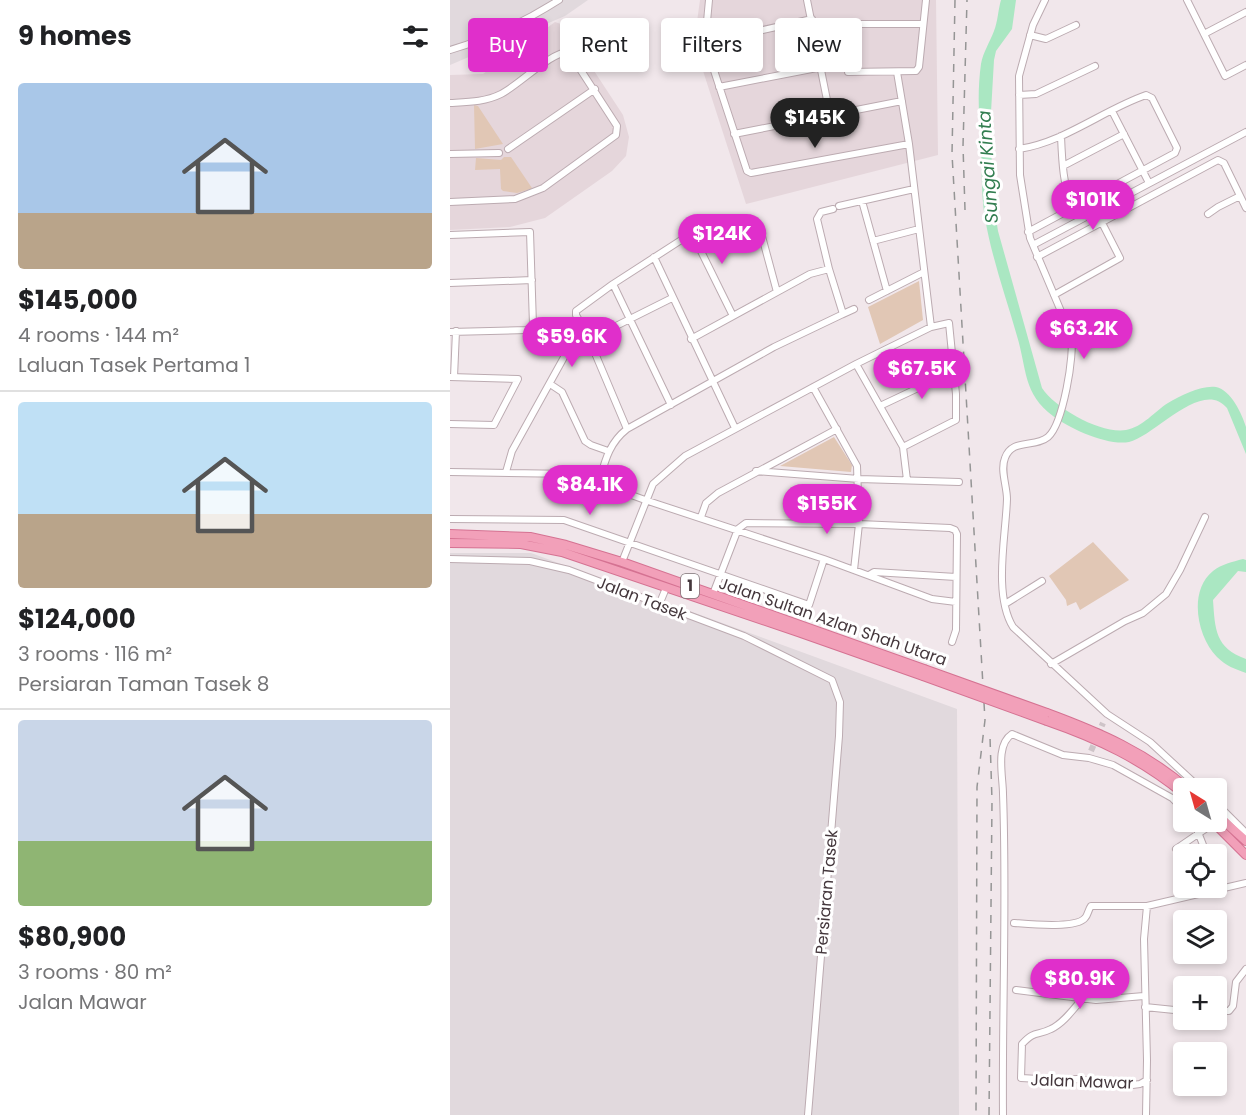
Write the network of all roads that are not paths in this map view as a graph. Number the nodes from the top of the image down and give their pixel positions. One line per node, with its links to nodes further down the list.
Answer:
1 (559, 0): 15 (street)
2 (709, 0): 8 (street)
3 (807, 0): 9 (street)
4 (926, 0): 11 (street)
5 (1045, 0): 14 (street)
6 (1187, 0): 13 (street)
7 (1246, 12): 13 (street)
8 (707, 18)
9 (812, 18)
10 (862, 24): 11 (street)
11 (923, 24): 22 (street)
12 (1076, 25): 14 (street)
13 (1204, 34): 16 (street)
14 (1030, 35): 25 (street)
15 (450, 50)
16 (1246, 65)
17 (1095, 66): 25 (street)
18 (714, 72): 23 (street)
19 (796, 72): 23 (street)
20 (823, 72): 29 (street)
21 (862, 72): 22 (street)
22 (897, 72): 26 (street)
23 (719, 87): 31 (street)
24 (594, 89): 27 (street); 35 (street); 45 (street)
25 (1019, 95): 36 (street)
26 (902, 101): 29 (street); 34 (street)
27 (450, 103)
28 (1112, 111): 32 (street); 33 (street); 40 (street)
29 (830, 115): 31 (street)
30 (1246, 132): 41 (street)
31 (734, 134): 34 (street)
32 (1124, 134): 39 (street); 40 (street)
33 (1061, 136): 36 (street); 39 (street)
34 (909, 144): 42 (street)
35 (508, 149)
36 (1019, 149): 53 (street)
37 (499, 153): 38 (street)
38 (450, 154)
39 (1063, 166): 47 (street)
40 (1142, 171): 41 (street); 47 (street)
41 (1149, 183): 48 (street)
42 (914, 189): 44 (street); 52 (street)
43 (1240, 196): 46 (street); 49 (street); 50 (street)
44 (862, 201): 55 (street); 59 (street)
45 (450, 202)
46 (1246, 208)
47 (1073, 209): 53 (street)
48 (1096, 211): 50 (street); 56 (street)
49 (1208, 214)
50 (1101, 222): 58 (street); 66 (street)
51 (760, 229): 65 (street)
52 (919, 229): 55 (street); 60 (street)
53 (1028, 232): 56 (street)
54 (450, 235): 61 (street)
55 (873, 241): 64 (street)
56 (1033, 245): 58 (street)
57 (654, 257): 63 (street); 67 (street); 71 (street)
58 (1037, 257): 66 (street)
59 (829, 269): 65 (street); 70 (street)
60 (924, 272): 64 (street); 73 (street)
61 (532, 280): 62 (street); 74 (street)
62 (450, 283)
63 (613, 284): 72 (street); 75 (street)
64 (887, 291): 68 (street)
65 (777, 292): 71 (street)
66 (1054, 295): 120 (street)
67 (672, 298): 72 (street); 76 (street)
68 (869, 300)
69 (854, 309): 70 (street)
70 (843, 314): 80 (street)
71 (733, 316): 76 (street)
72 (631, 318): 75 (street); 83 (street)
73 (931, 327): 77 (street); 78 (street)
74 (453, 331): 79 (street)
75 (589, 339): 81 (street); 87 (street)
76 (691, 339): 80 (street)
77 (856, 364): 82 (street); 84 (street)
78 (954, 371): 84 (street); 89 (street)
79 (452, 377): 85 (street)
80 (712, 382): 83 (street); 86 (street)
81 (550, 384): 90 (street); 93 (street)
82 (813, 387): 86 (street); 88 (street)
83 (671, 405): 87 (street)
84 (880, 406): 89 (street)
85 (450, 424)
86 (735, 428): 98 (street)
87 (627, 429): 90 (street)
88 (837, 429): 91 (street); 94 (street)
89 (903, 447): 95 (street)
90 (608, 451): 96 (street)
91 (756, 471): 94 (street); 99 (street)
92 (450, 472): 93 (street)
93 (506, 472): 96 (street)
94 (859, 479): 95 (street); 102 (street)
95 (907, 480): 97 (street)
96 (599, 482): 98 (street)
97 (959, 482)
98 (645, 500): 99 (street); 105 (street)
99 (701, 517): 103 (street)
100 (1205, 517): 123 (street)
101 (450, 519): 105 (street)
102 (859, 524): 103 (street); 110 (street); 114 (street)
103 (738, 530): 107 (street); 111 (street)
104 (450, 534): 109 (main road, Jalan Sultan Azlan Shah Utara / 1)
105 (630, 542): 109 (street); 111 (street)
106 (450, 543): 117 (main road, Jalan Sultan Azlan Shah Utara / 1)
107 (824, 559): 110 (street); 111 (street)
108 (450, 560): 121 (street, Jalan Tasek)
109 (622, 562): 118 (main road, Jalan Sultan Azlan Shah Utara / 1)
110 (854, 570): 113 (street)
111 (720, 574): 118 (street)
112 (894, 574): 113 (street); 114 (street); 116 (street)
113 (869, 575): 116 (street)
114 (956, 577): 119 (street)
115 (1042, 581): 120 (street)
116 (890, 583): 119 (street)
117 (666, 588): 121 (street); 124 (main road, Jalan Sultan Azlan Shah Utara / 1)
118 (713, 594): 124 (main road, Jalan Sultan Azlan Shah Utara / 1)
119 (956, 602): 122 (street)
120 (1005, 604): 123 (street)
121 (659, 605): 125 (street, Jalan Tasek)
122 (952, 642)
123 (1050, 664): 126 (street)
124 (923, 673): 127 (main road, Jalan Sultan Azlan Shah Utara / 1, bridge)
125 (824, 675): 158 (street, Persiaran Tasek)
126 (1107, 714): 128 (street); 132 (street)
127 (1047, 717): 131 (main road, Jalan Sultan Azlan Shah Utara / 1); 133 (main road, Jalan Sultan Azlan Shah Utara / 1)
128 (1103, 723)
129 (1091, 751): 130 (street)
130 (1089, 758): 134 (street); 159 (street)
131 (1174, 778)
132 (1189, 778)
133 (1173, 786)
134 (1173, 799)
135 (1227, 814): 137 (street)
136 (1228, 824): 137 (street); 141 (main road)
137 (1240, 827): 140 (street)
138 (1200, 832): 142 (street); 143 (street)
139 (1223, 832): 144 (main road)
140 (1246, 833)
141 (1246, 841)
142 (1183, 844)
143 (1204, 844)
144 (1246, 855)
145 (1246, 883): 146 (street)
146 (1227, 886)
147 (1178, 898): 148 (street)
148 (1147, 906): 149 (street); 152 (street)
149 (1014, 923)
150 (1246, 969): 156 (street)
151 (1016, 990): 153 (street)
152 (1144, 996): 153 (street); 154 (street)
153 (1083, 998): 157 (street, Jalan Mawar)
154 (1145, 1007): 155 (street); 157 (street)
155 (1173, 1010)
156 (1227, 1011)
157 (1146, 1080): 160 (street)
158 (808, 1115)
159 (1003, 1115)
160 (1146, 1115)

